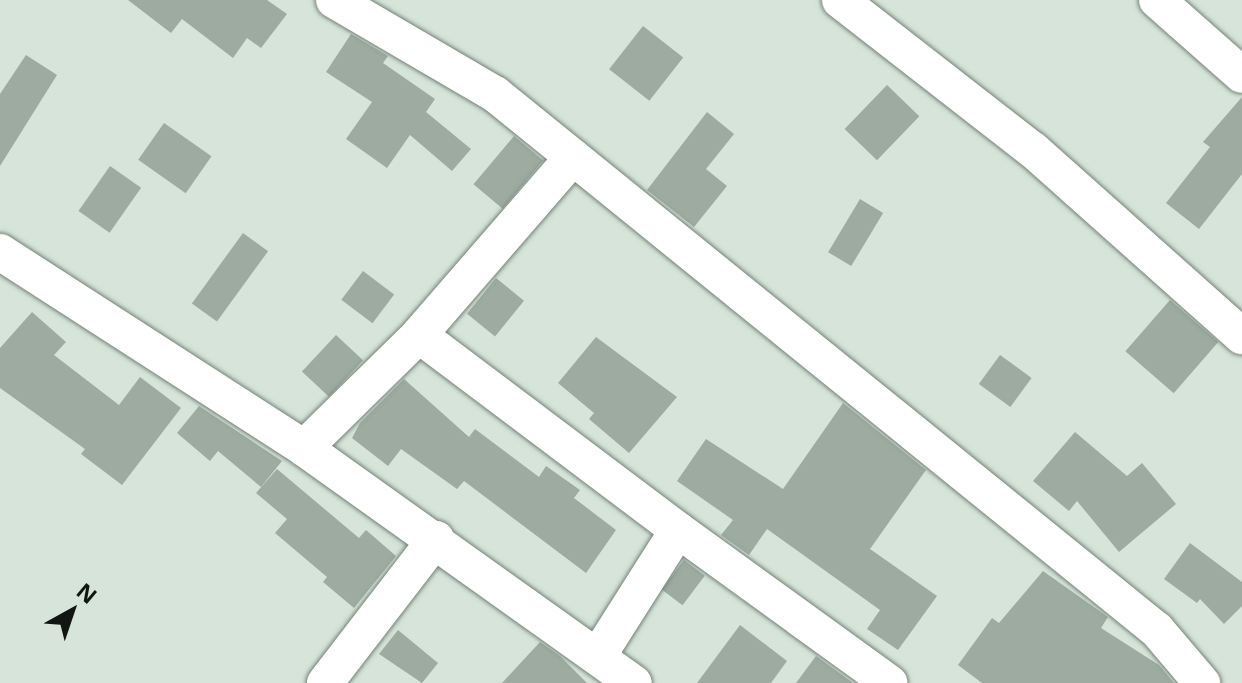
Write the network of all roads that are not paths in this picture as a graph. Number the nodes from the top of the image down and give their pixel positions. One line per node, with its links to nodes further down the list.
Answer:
1 (334, 0): 5 (street)
2 (840, 0): 8 (street)
3 (1157, 0): 4 (street)
4 (1242, 75)
5 (573, 157): 7 (street); 16 (street)
6 (0, 252): 9 (street)
7 (419, 335): 9 (street); 10 (street)
8 (1242, 336)
9 (304, 448): 11 (street)
10 (678, 530): 12 (street); 15 (street)
11 (436, 539): 12 (street); 13 (street)
12 (598, 656): 14 (street)
13 (325, 683)
14 (634, 683)
15 (889, 683)
16 (1202, 683)

